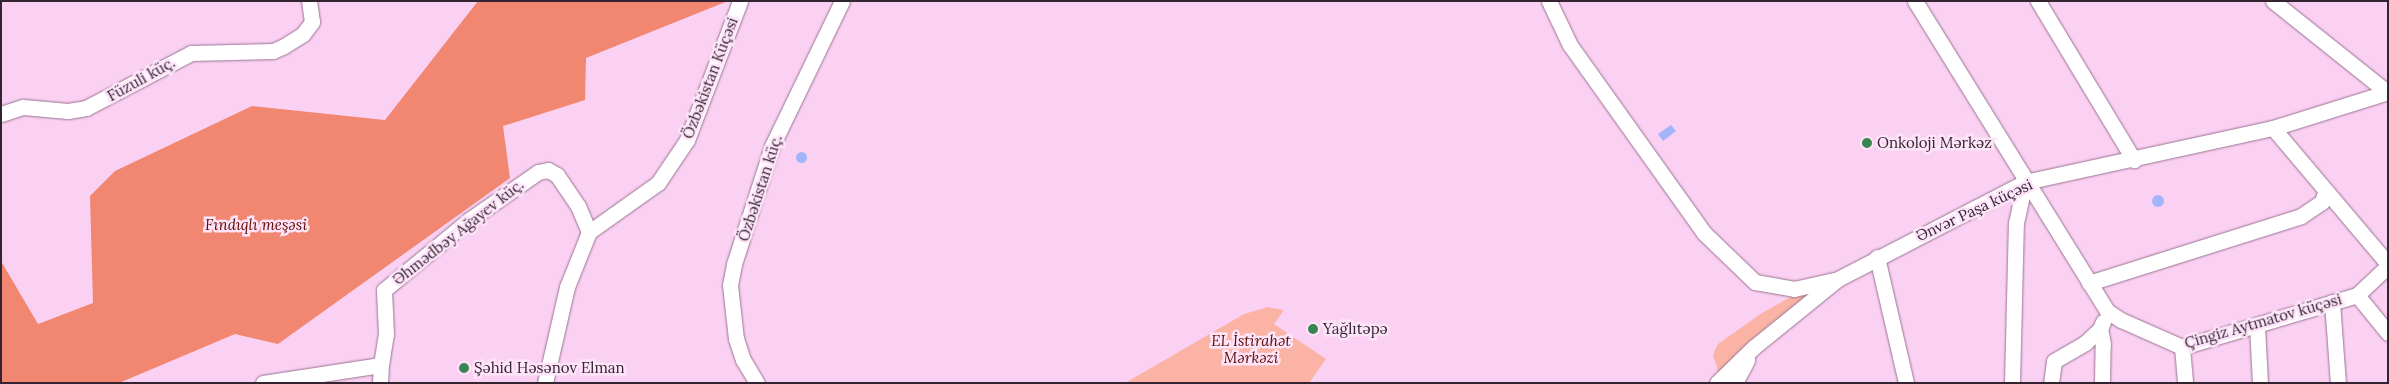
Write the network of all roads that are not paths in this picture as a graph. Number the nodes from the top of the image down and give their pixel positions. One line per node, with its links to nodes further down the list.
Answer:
1 (308, 1): 9 (street, Füzuli küç.)
2 (740, 1): 14 (street, Özbəkistan Küçəsi)
3 (842, 1): 31 (street, Özbəkistan küç.)
4 (1549, 1): 17 (street)
5 (1915, 1): 12 (street)
6 (2038, 1): 11 (street)
7 (2273, 1): 8 (street)
8 (2387, 92): 10 (street, Ənvər Paşa küçəsi)
9 (1, 114)
10 (2273, 128): 11 (street, Ənvər Paşa küçəsi); 13 (street)
11 (2134, 160): 12 (street, Ənvər Paşa küçəsi)
12 (2025, 182): 15 (street, Ənvər Paşa küçəsi); 18 (street); 35 (street)
13 (2325, 192): 16 (street); 18 (street)
14 (589, 232): 27 (street, Əhmədbəy Ağayev küç.); 30 (street)
15 (1877, 257): 17 (street, Ənvər Paşa küçəsi); 34 (street)
16 (2388, 265): 19 (street, Çingiz Aytmatov küçəsi)
17 (1838, 279): 25 (street, Ənvər Paşa küçəsi)
18 (2089, 283): 21 (street)
19 (2357, 295): 20 (street, Çingiz Aytmatov küçəsi); 24 (street)
20 (2332, 302): 22 (street, Çingiz Aytmatov küçəsi); 40 (street)
21 (2106, 311): 23 (street); 26 (street, Çingiz Aytmatov küçəsi)
22 (2257, 326): 26 (street, Çingiz Aytmatov küçəsi); 39 (street)
23 (2100, 330): 36 (street); 37 (street)
24 (2388, 333)
25 (1754, 347): 32 (street, Ənvər Paşa küçəsi); 33 (street)
26 (2182, 347): 38 (street)
27 (381, 366): 28 (street); 29 (street, Əhmədbəy Ağayev küç.)
28 (263, 383)
29 (380, 383)
30 (545, 383)
31 (757, 383)
32 (1717, 383)
33 (1735, 383)
34 (1906, 383)
35 (2012, 383)
36 (2051, 383)
37 (2102, 383)
38 (2185, 383)
39 (2260, 383)
40 (2338, 383)

